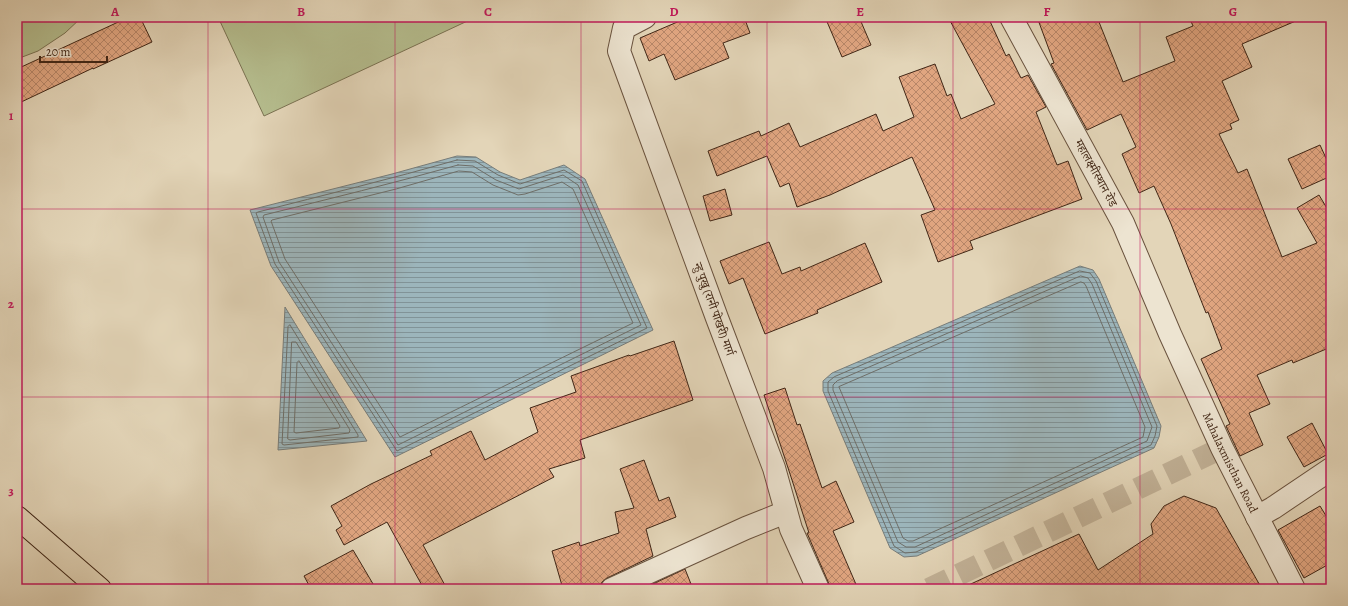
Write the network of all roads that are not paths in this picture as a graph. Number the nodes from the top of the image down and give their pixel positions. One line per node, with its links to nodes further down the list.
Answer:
1 (645, 17): 5 (street, न्हु पुखु (रानी पोखरी) मार्ग)
2 (1011, 17): 3 (street, महालक्ष्मीस्थान रोड)
3 (1170, 334): 7 (street, Mahalaxmisthan Road)
4 (1331, 469): 7 (street)
5 (786, 512): 9 (street); 10 (street, न्हु पुखु (रानी पोखरी) मार्ग)
6 (17, 516): 8 (main road)
7 (1257, 516): 11 (street, Mahalaxmisthan Road)
8 (100, 589)
9 (612, 589)
10 (818, 589)
11 (1294, 589)

